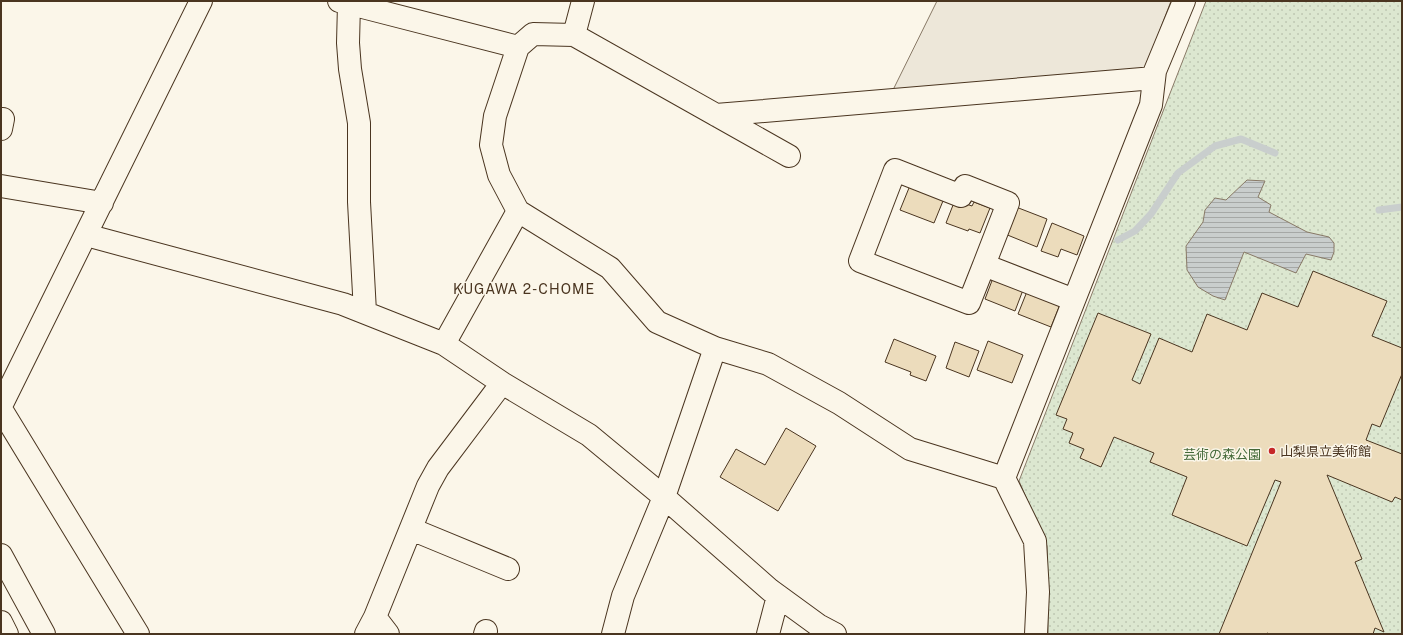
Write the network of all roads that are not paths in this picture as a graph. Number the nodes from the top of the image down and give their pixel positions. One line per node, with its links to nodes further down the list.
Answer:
1 (201, 1): 13 (main road)
2 (583, 1): 5 (main road)
3 (1184, 1): 7 (main road)
4 (344, 2): 6 (main road); 18 (main road)
5 (574, 35): 6 (main road); 8 (main road)
6 (518, 47): 14 (main road)
7 (1154, 78): 8 (main road); 17 (main road)
8 (716, 115): 11 (main road)
9 (1, 119): 10 (main road)
10 (1, 130)
11 (789, 156)
12 (1, 186): 13 (main road)
13 (102, 203): 15 (main road)
14 (518, 211): 19 (main road); 20 (main road)
15 (86, 235): 18 (main road); 22 (main road)
16 (984, 265): 16 (main road); 17 (main road)
17 (1074, 300): 24 (main road)
18 (364, 312): 19 (main road)
19 (444, 344): 21 (main road)
20 (714, 348): 24 (main road); 25 (main road)
21 (502, 383): 25 (main road); 26 (main road)
22 (1, 406)
23 (1, 409): 34 (main road)
24 (1004, 478): 38 (main road)
25 (664, 497): 29 (main road); 35 (main road)
26 (410, 528): 28 (main road); 31 (main road)
27 (1, 555): 33 (main road)
28 (508, 569)
29 (778, 596): 36 (main road); 37 (main road)
30 (1, 622): 32 (main road)
31 (376, 628)
32 (7, 634)
33 (44, 634)
34 (138, 634)
35 (613, 634)
36 (768, 634)
37 (835, 634)
38 (1036, 634)

